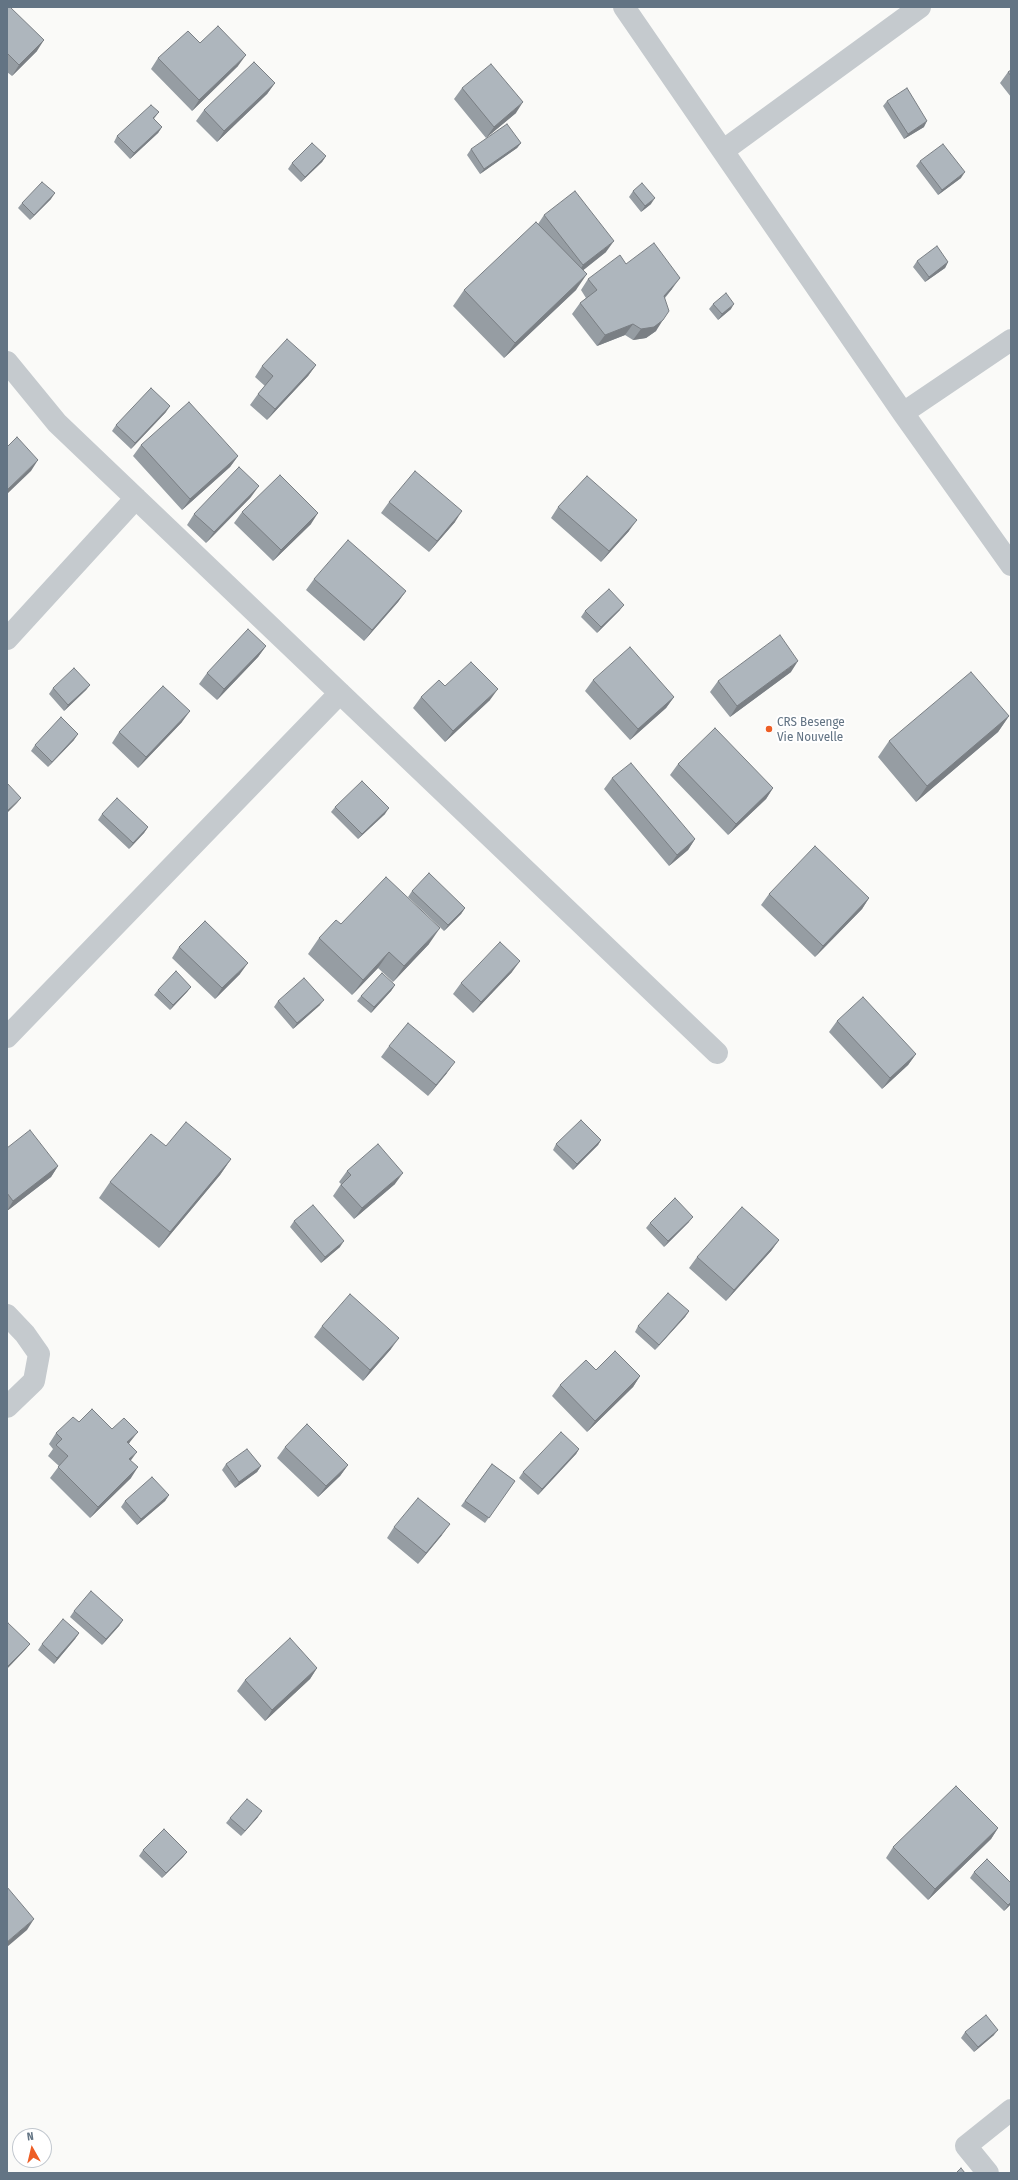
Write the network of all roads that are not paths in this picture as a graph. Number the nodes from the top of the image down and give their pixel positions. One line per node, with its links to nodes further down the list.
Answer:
1 (624, 7): 3 (street)
2 (920, 7): 3 (street)
3 (724, 150): 6 (street)
4 (1011, 340): 6 (street)
5 (7, 362): 7 (street)
6 (903, 413): 8 (street)
7 (136, 498): 9 (street); 10 (street)
8 (1011, 566)
9 (7, 639)
10 (340, 693): 11 (street); 12 (street)
11 (7, 1037)
12 (717, 1053)
13 (7, 1315): 14 (street)
14 (7, 1407)
15 (1011, 2110): 16 (street)
16 (988, 2173)

